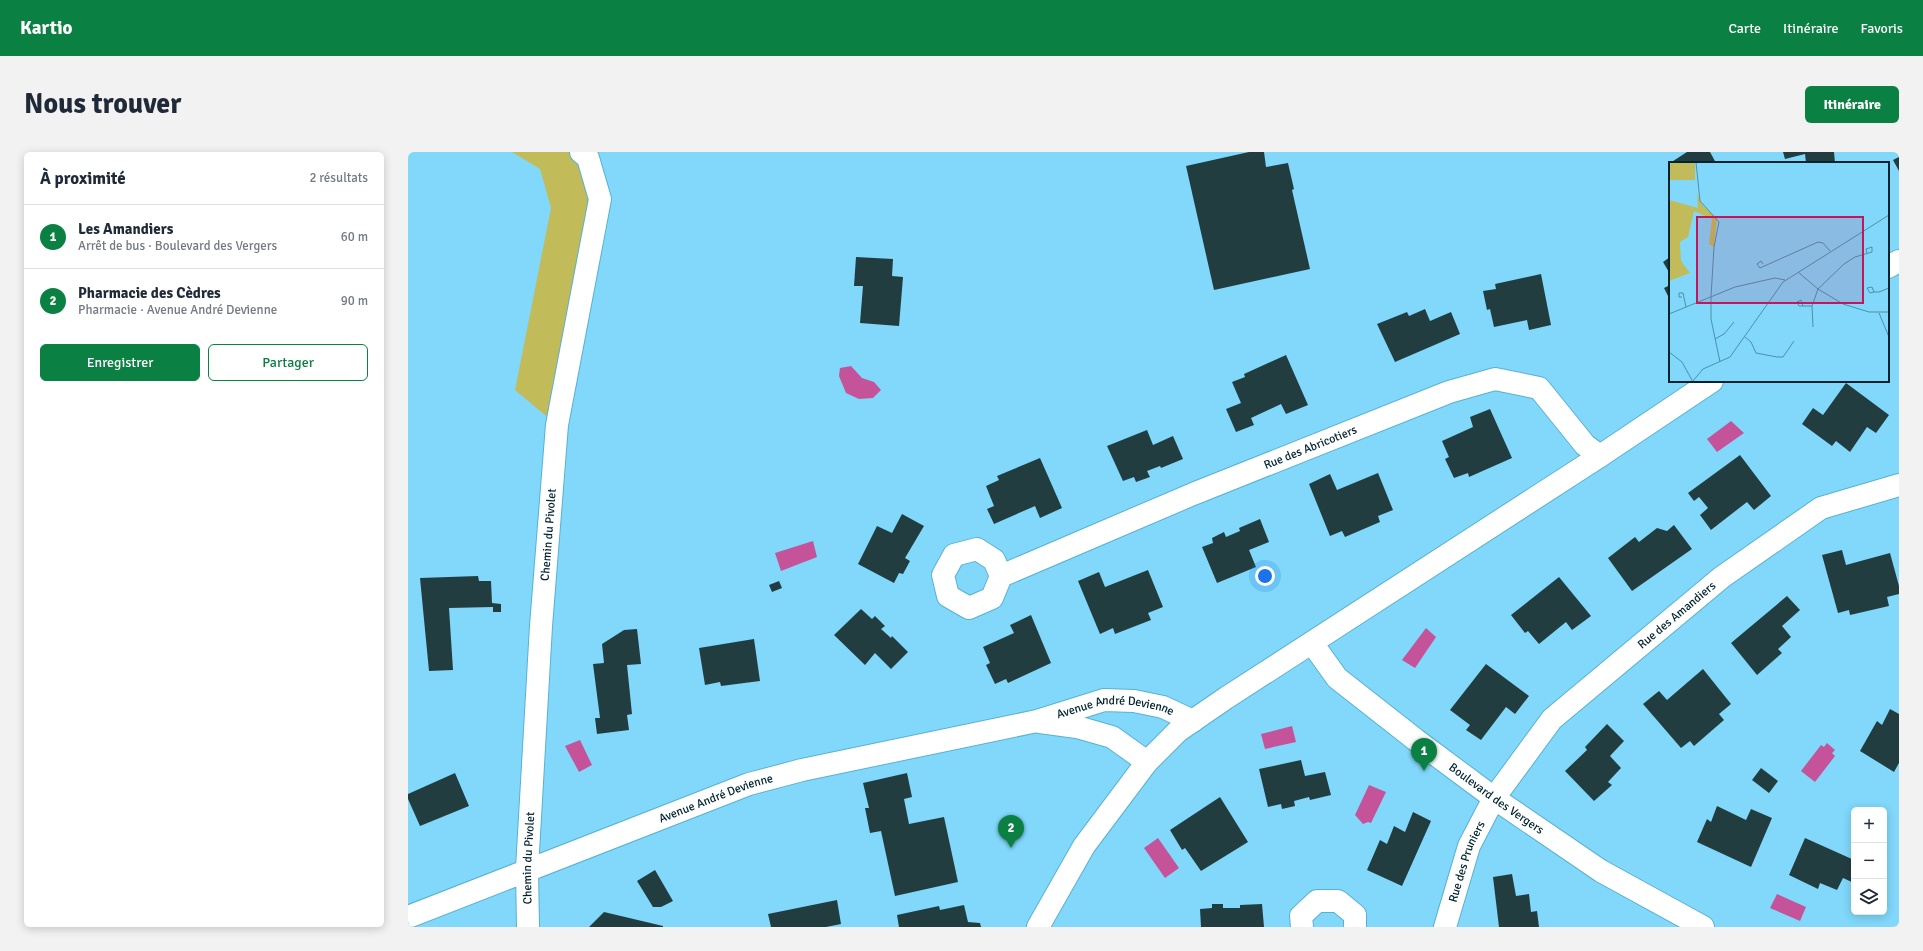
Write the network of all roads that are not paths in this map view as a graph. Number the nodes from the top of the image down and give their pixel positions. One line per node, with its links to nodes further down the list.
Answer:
1 (581, 152): 13 (street, Chemin du Pivolet)
2 (1899, 261): 3 (street)
3 (1889, 266)
4 (1711, 382): 5 (street)
5 (1600, 456): 7 (street, Rue des Abricotiers); 8 (street)
6 (1899, 485): 12 (street, Rue des Amandiers)
7 (1001, 576)
8 (1312, 643): 10 (street); 12 (street, Boulevard des Vergers)
9 (1037, 721): 10 (street, Avenue André Devienne); 11 (street, Avenue André Devienne); 13 (street, Avenue André Devienne)
10 (1194, 721): 11 (street)
11 (1147, 762): 16 (street)
12 (1494, 798): 19 (street, Rue des Pruniers); 20 (street, Boulevard des Vergers)
13 (527, 869): 14 (street, Avenue André Devienne); 15 (street, Chemin du Pivolet)
14 (408, 917)
15 (528, 927)
16 (1038, 927)
17 (1302, 927): 18 (street)
18 (1355, 927)
19 (1445, 927)
20 (1703, 927)

